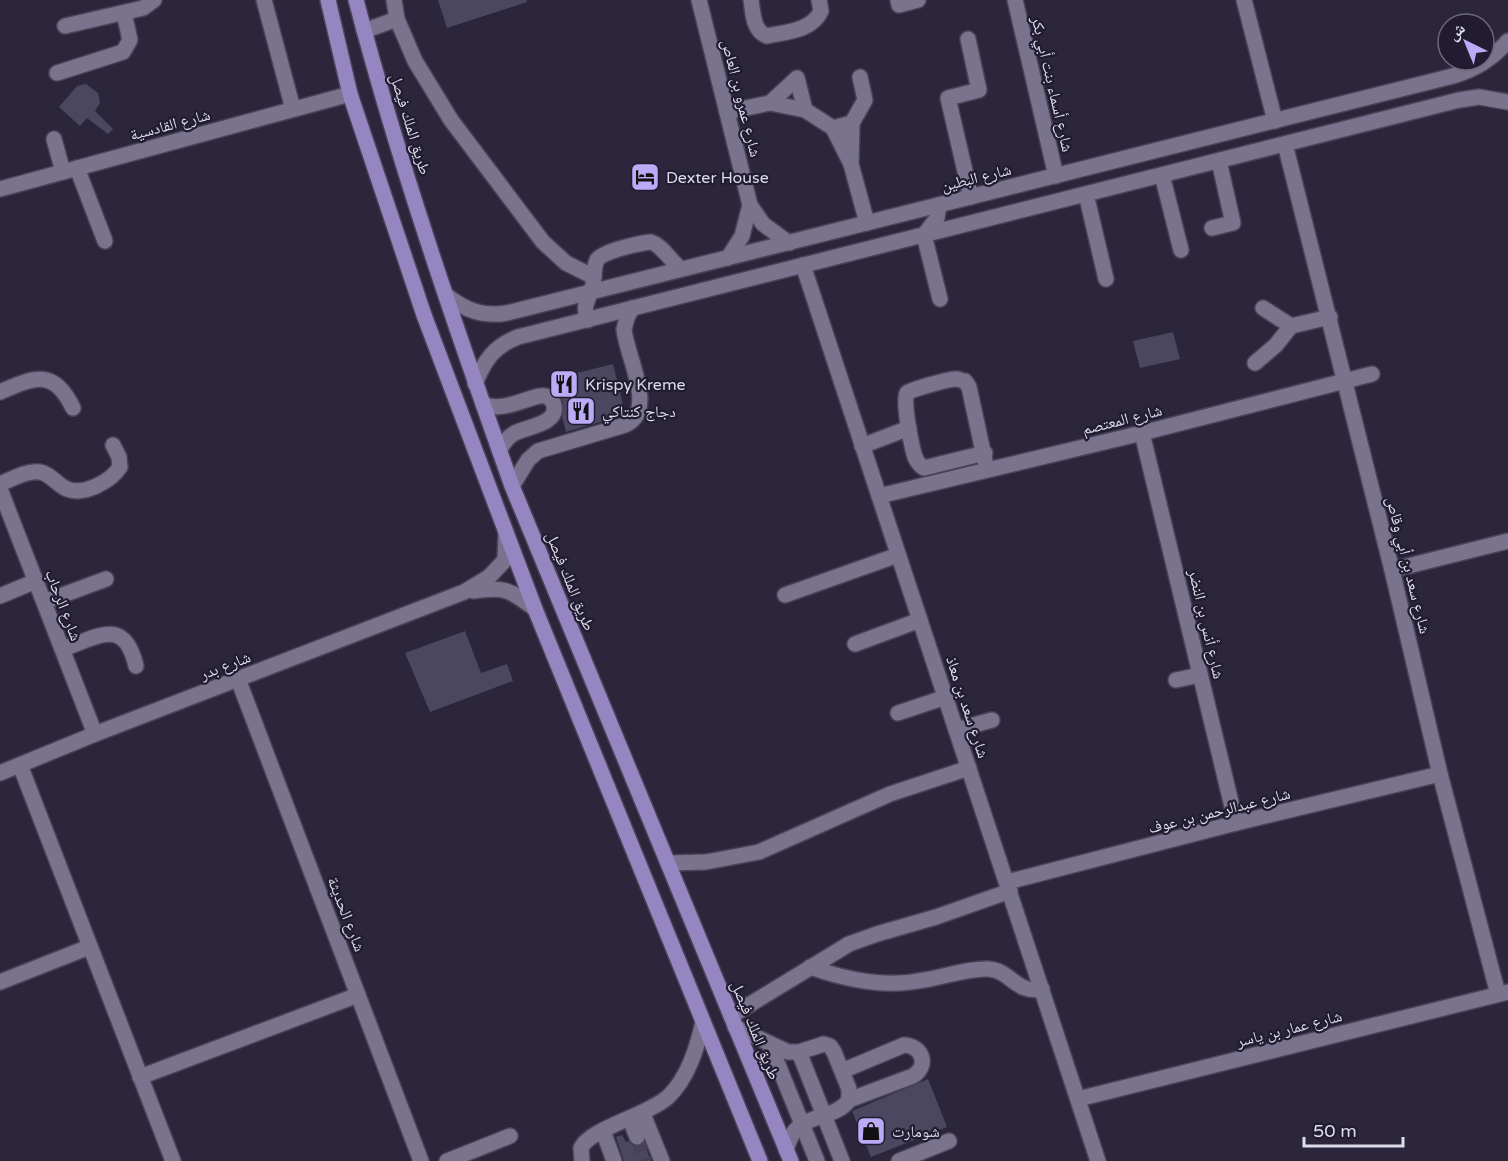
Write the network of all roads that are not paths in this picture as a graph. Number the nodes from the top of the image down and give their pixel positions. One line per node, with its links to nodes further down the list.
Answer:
1 (154, 0): 13 (street)
2 (264, 0): 24 (street)
3 (328, 0): 21 (main road)
4 (356, 0): 16 (main road, طريق الملك فيصل)
5 (394, 0): 14 (street)
6 (699, 0): 26 (street, شارع عمرو بن العاص)
7 (751, 0): 8 (street)
8 (819, 0)
9 (898, 0): 10 (street)
10 (918, 0)
11 (1015, 0): 36 (street, شارع أسماء بنت أبي بكر)
12 (1244, 0): 27 (street)
13 (124, 13): 15 (street); 19 (street)
14 (397, 19): 16 (street); 52 (street)
15 (65, 26)
16 (364, 31): 53 (main road, طريق الملك فيصل)
17 (968, 39): 39 (street)
18 (1508, 41): 27 (street, شارع البطين)
19 (57, 73)
20 (860, 77): 28 (street)
21 (350, 94): 24 (street, شارع القادسية); 78 (main road)
22 (1508, 102): 31 (street)
23 (770, 104): 25 (street); 25 (street); 26 (street)
24 (293, 109): 34 (street, شارع القادسية)
25 (805, 110): 29 (street)
26 (727, 112): 40 (street, شارع عمرو بن العاص)
27 (1275, 121): 36 (street, شارع البطين)
28 (852, 123): 29 (street); 33 (street)
29 (833, 128): 33 (street)
30 (54, 140): 34 (street)
31 (1286, 144): 32 (street); 57 (street, شارع سعد بن أبي وقاص)
32 (1219, 160): 35 (street); 43 (street)
33 (851, 164): 42 (street)
34 (70, 170): 37 (street, شارع القادسية); 45 (street)
35 (1162, 175): 38 (street); 47 (street)
36 (1056, 176): 39 (street, شارع البطين)
37 (0, 189)
38 (1086, 194): 44 (street); 51 (street)
39 (971, 197): 41 (street, شارع البطين)
40 (750, 205): 46 (street, شارع عمرو بن العاص); 48 (street, شارع عمرو بن العاص)
41 (939, 205): 42 (street, شارع البطين); 44 (street)
42 (867, 223): 46 (street, شارع البطين)
43 (1212, 228)
44 (924, 235): 49 (street); 54 (street)
45 (105, 241)
46 (789, 243): 48 (street, شارع البطين)
47 (1181, 250)
48 (728, 258): 50 (street, شارع البطين)
49 (803, 266): 55 (street); 70 (street, شارع سعد بن معاذ)
50 (681, 270): 52 (street, شارع البطين); 52 (street)
51 (1106, 279)
52 (593, 285): 53 (street, شارع البطين); 58 (street)
53 (446, 295): 63 (main road, طريق الملك فيصل)
54 (940, 299)
55 (632, 308): 58 (street); 75 (street)
56 (1263, 308): 59 (street)
57 (1330, 317): 59 (street); 62 (street, شارع سعد بن أبي وقاص)
58 (588, 320): 63 (street)
59 (1291, 326): 60 (street)
60 (1257, 367)
61 (1372, 374): 62 (street, شارع المعتصم)
62 (1346, 380): 68 (street, شارع المعتصم); 81 (street, شارع سعد بن أبي وقاص)
63 (475, 384): 65 (main road, طريق الملك فيصل)
64 (0, 392): 66 (street)
65 (483, 404): 71 (main road, طريق الملك فيصل); 71 (street)
66 (73, 408)
67 (909, 428): 70 (street); 72 (street); 72 (street)
68 (1142, 433): 73 (street, شارع المعتصم); 93 (street, شارع أنس بن النضر)
69 (113, 445): 74 (street)
70 (862, 446): 77 (street, شارع سعد بن معاذ)
71 (500, 450): 75 (main road, طريق الملك فيصل)
72 (985, 453): 73 (street)
73 (987, 470): 77 (street, شارع المعتصم)
74 (0, 484)
75 (512, 486): 106 (main road, طريق الملك فيصل)
76 (0, 489): 83 (street, شارع الرحاب)
77 (879, 496): 80 (street, شارع سعد بن معاذ)
78 (506, 532): 84 (street, شارع بدر); 88 (main road)
79 (1508, 541): 81 (street)
80 (898, 555): 85 (street); 89 (street, شارع سعد بن معاذ)
81 (1392, 570): 104 (street, شارع سعد بن أبي وقاص)
82 (106, 579): 87 (street)
83 (36, 581): 86 (street); 87 (street, شارع الرحاب)
84 (464, 592): 88 (street, شارع بدر); 94 (street, شارع بدر)
85 (785, 595)
86 (0, 596)
87 (44, 602): 91 (street, شارع الرحاب)
88 (535, 609): 115 (main road)
89 (920, 620): 90 (street); 96 (street, شارع سعد بن معاذ)
90 (855, 644)
91 (62, 649): 92 (street); 100 (street, شارع الرحاب)
92 (136, 666)
93 (1200, 675): 95 (street); 105 (street, شارع أنس بن النضر)
94 (238, 679): 100 (street, شارع بدر); 113 (street, شارع الحديثة)
95 (1176, 680)
96 (946, 697): 97 (street); 99 (street, شارع سعد بن معاذ)
97 (898, 713)
98 (992, 720): 99 (street)
99 (956, 730): 102 (street, شارع سعد بن معاذ)
100 (95, 734): 101 (street, شارع بدر)
101 (20, 765): 103 (street, شارع بدر); 108 (street)
102 (969, 768): 106 (street); 107 (street, شارع سعد بن معاذ)
103 (0, 772)
104 (1440, 774): 105 (street, شارع عبدالرحمن بن عوف); 112 (street, شارع سعد بن أبي وقاص)
105 (1236, 823): 107 (street, شارع عبدالرحمن بن عوف)
106 (668, 863): 114 (main road, طريق الملك فيصل)
107 (1008, 887): 109 (street, شارع عبدالرحمن بن عوف); 111 (street, شارع سعد بن معاذ)
108 (89, 947): 110 (street); 119 (street)
109 (810, 967): 111 (street); 114 (street, شارع عبدالرحمن بن عوف)
110 (0, 982)
111 (1042, 989): 120 (street, شارع سعد بن معاذ)
112 (1503, 993): 120 (street, شارع عمار بن ياسر)
113 (358, 995): 119 (street); 131 (street, شارع الحديثة)
114 (733, 1021): 116 (street); 129 (main road, طريق الملك فيصل)
115 (704, 1022): 123 (street); 136 (main road)
116 (770, 1045): 117 (street); 124 (street)
117 (799, 1052): 118 (street); 122 (street)
118 (842, 1071): 121 (street); 121 (street)
119 (140, 1077): 130 (street)
120 (1078, 1099): 140 (street, شارع سعد بن معاذ)
121 (849, 1100): 122 (street)
122 (824, 1115): 124 (street); 138 (street)
123 (637, 1116): 125 (street); 127 (street); 135 (street)
124 (802, 1125): 129 (street); 137 (street)
125 (603, 1131): 133 (street); 134 (street)
126 (510, 1136): 132 (street)
127 (637, 1137)
128 (949, 1141): 139 (street)
129 (788, 1156)
130 (173, 1161)
131 (421, 1161)
132 (447, 1161)
133 (582, 1161)
134 (614, 1161)
135 (662, 1161)
136 (760, 1161)
137 (817, 1161)
138 (842, 1161)
139 (899, 1161)
140 (1098, 1161)

